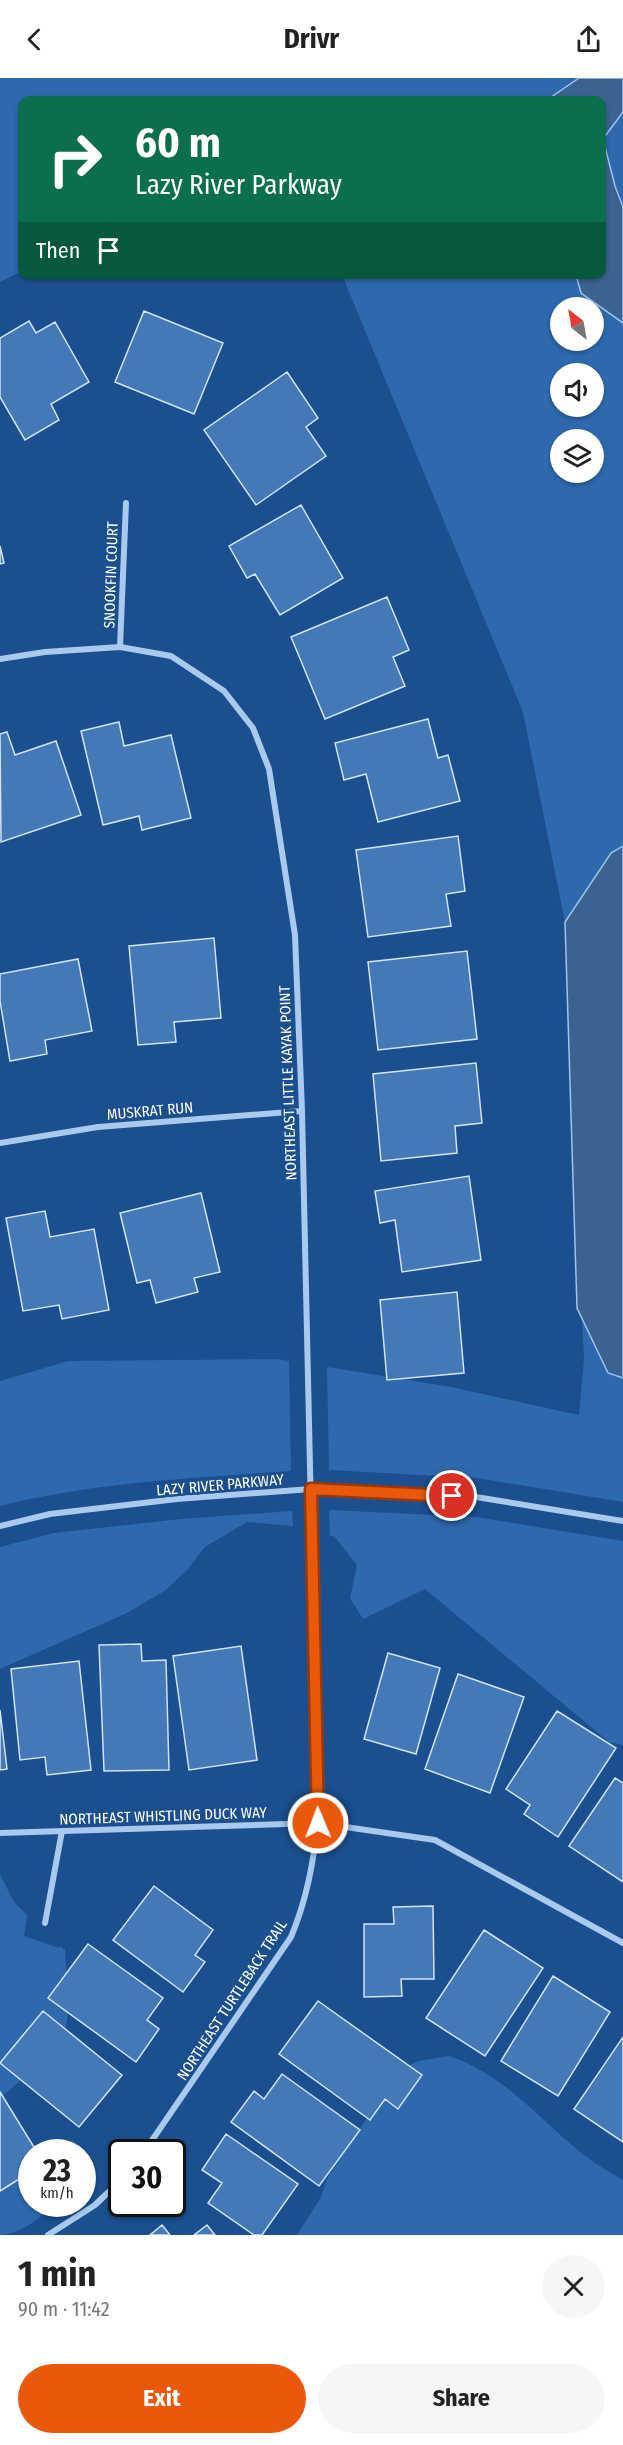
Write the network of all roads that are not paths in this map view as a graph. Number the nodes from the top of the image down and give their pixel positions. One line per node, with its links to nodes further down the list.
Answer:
1 (126, 503): 2 (street, SNOOKFIN COURT)
2 (120, 647): 3 (street, NORTHEAST LITTLE KAYAK POINT); 4 (street, NORTHEAST LITTLE KAYAK POINT)
3 (0, 659)
4 (302, 1111): 5 (street, MUSKRAT RUN); 6 (street, NORTHEAST LITTLE KAYAK POINT)
5 (0, 1143)
6 (311, 1489): 7 (street, LAZY RIVER PARKWAY); 8 (street, LAZY RIVER PARKWAY); 9 (street, NORTHEAST TURTLEBACK TRAIL)
7 (623, 1521)
8 (0, 1527)
9 (318, 1823): 10 (street, NORTHEAST WHISTLING DUCK WAY); 13 (street, NORTHEAST WHISTLING DUCK WAY); 14 (street, NORTHEAST TURTLEBACK TRAIL)
10 (62, 1831): 11 (street, NORTHEAST WHISTLING DUCK WAY); 12 (street)
11 (0, 1833)
12 (45, 1923)
13 (623, 1943)
14 (153, 2139)
15 (108, 2192): 16 (street)
16 (48, 2235)

